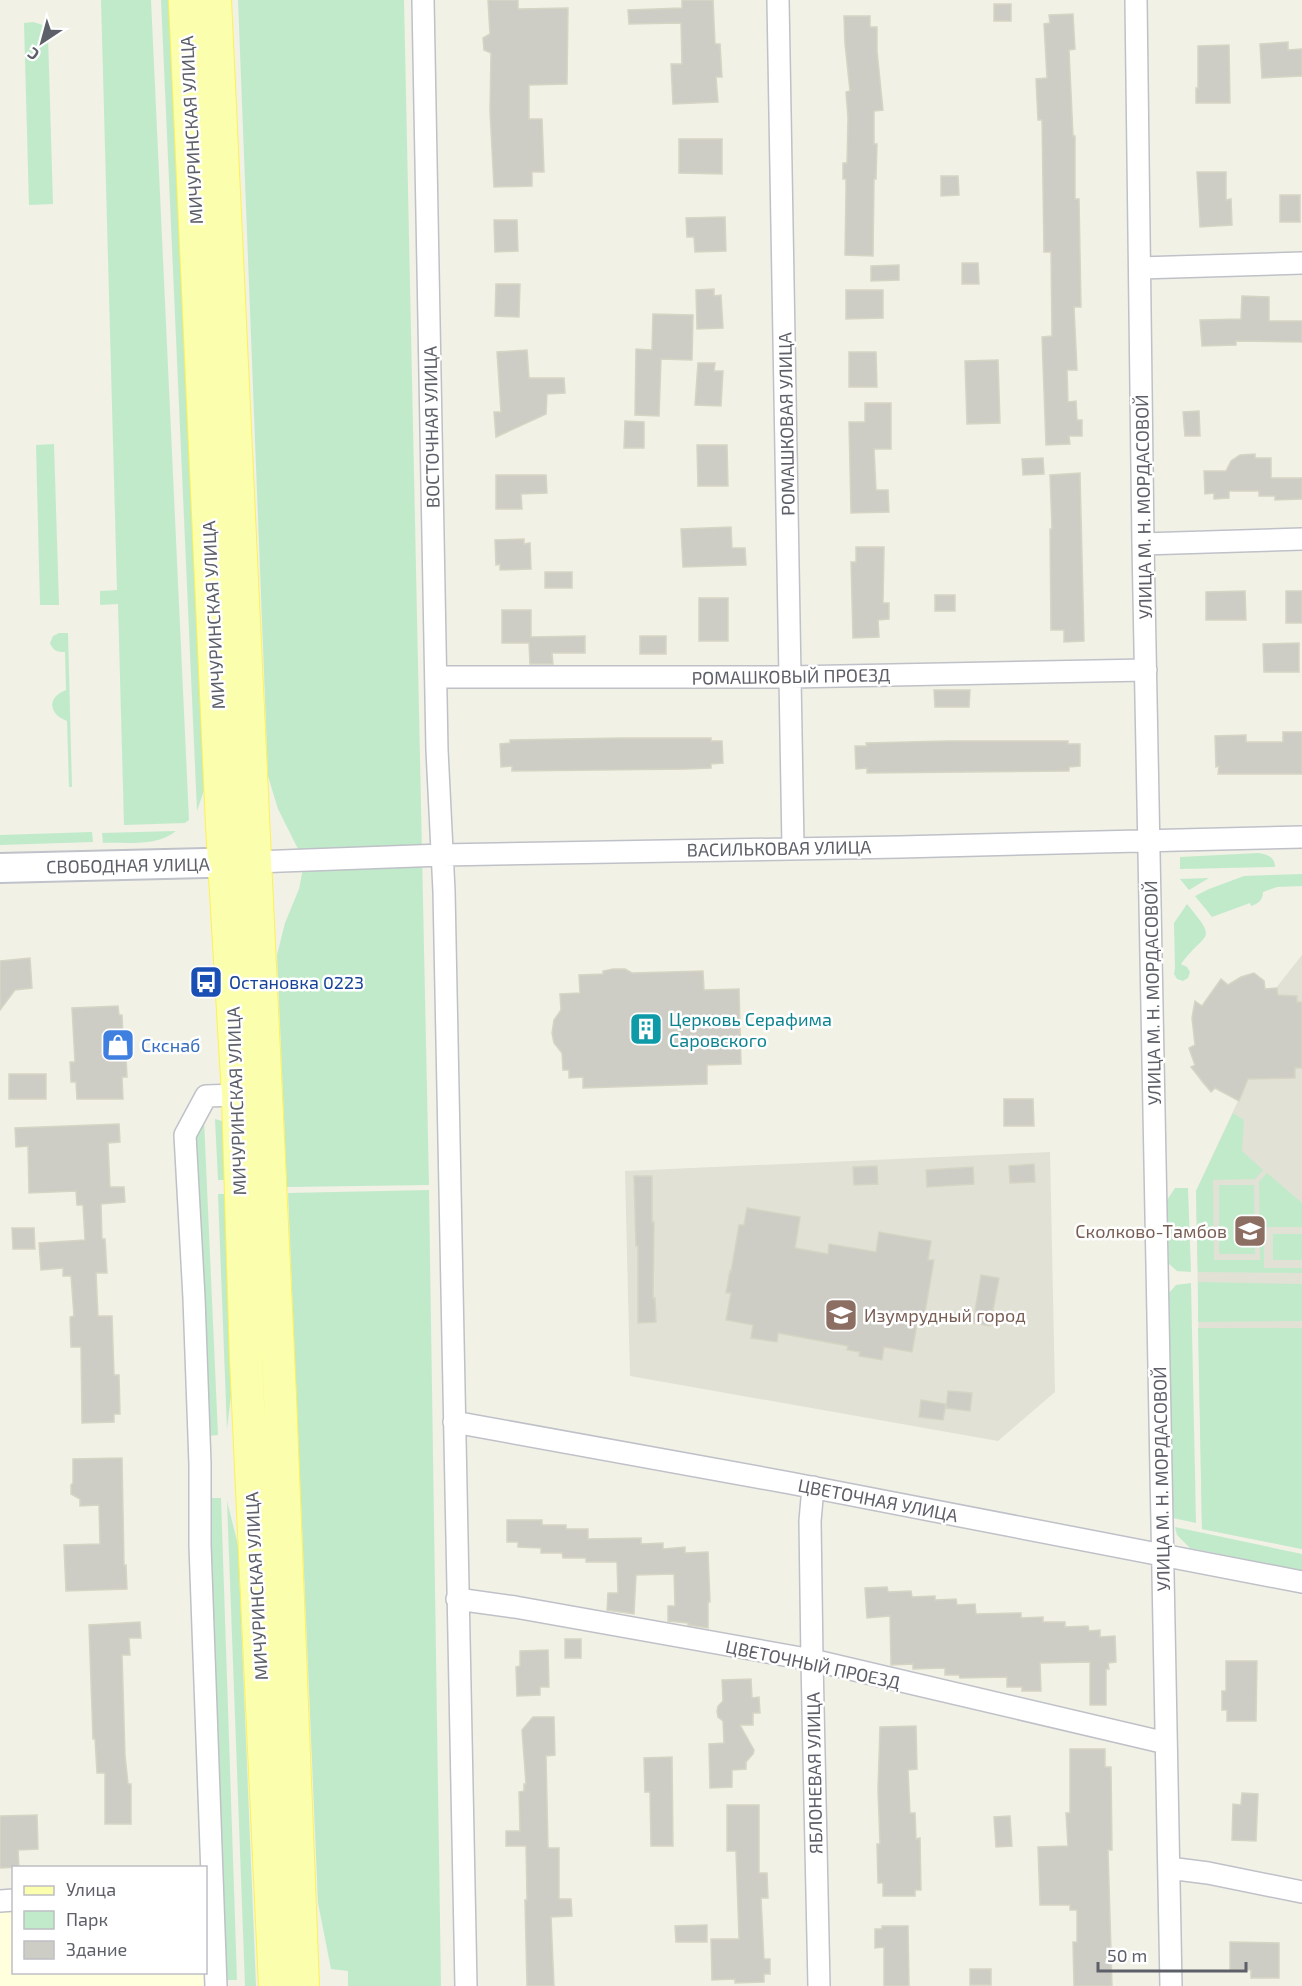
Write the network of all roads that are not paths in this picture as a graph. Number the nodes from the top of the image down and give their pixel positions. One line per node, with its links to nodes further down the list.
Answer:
1 (185, 0): 18 (main road, МИЧУРИНСКАЯ УЛИЦА)
2 (216, 0): 17 (main road, МИЧУРИНСКАЯ УЛИЦА)
3 (423, 0): 11 (street, ВОСТОЧНАЯ УЛИЦА)
4 (778, 0): 12 (street, РОМАШКОВАЯ УЛИЦА)
5 (1136, 0): 7 (street, УЛИЦА М. Н. МОРДАСОВОЙ)
6 (1302, 263): 7 (street)
7 (1140, 268): 9 (street, УЛИЦА М. Н. МОРДАСОВОЙ)
8 (1302, 539): 9 (street)
9 (1143, 544): 10 (street, УЛИЦА М. Н. МОРДАСОВОЙ)
10 (1146, 670): 12 (street, РОМАШКОВЫЙ ПРОЕЗД); 14 (street, УЛИЦА М. Н. МОРДАСОВОЙ)
11 (436, 676): 12 (street, РОМАШКОВЫЙ ПРОЕЗД); 16 (street, ВОСТОЧНАЯ УЛИЦА)
12 (791, 677): 15 (street, РОМАШКОВАЯ УЛИЦА)
13 (1302, 837): 14 (street, ВАСИЛЬКОВАЯ УЛИЦА)
14 (1149, 840): 15 (street, ВАСИЛЬКОВАЯ УЛИЦА); 23 (street, УЛИЦА М. Н. МОРДАСОВОЙ)
15 (793, 848): 16 (street, ВАСИЛЬКОВАЯ УЛИЦА)
16 (442, 855): 17 (street, ВАСИЛЬКОВАЯ УЛИЦА); 21 (street, ВОСТОЧНАЯ УЛИЦА)
17 (255, 862): 18 (main road, СВОБОДНАЯ УЛИЦА); 33 (main road, МИЧУРИНСКАЯ УЛИЦА)
18 (224, 863): 19 (main road, СВОБОДНАЯ УЛИЦА); 20 (main road, МИЧУРИНСКАЯ УЛИЦА)
19 (0, 868)
20 (238, 1095): 30 (street); 32 (main road, МИЧУРИНСКАЯ УЛИЦА)
21 (454, 1422): 22 (street, ЦВЕТОЧНАЯ УЛИЦА); 25 (street, ВОСТОЧНАЯ УЛИЦА)
22 (813, 1487): 23 (street, ЦВЕТОЧНАЯ УЛИЦА); 26 (street, ЯБЛОНЕВАЯ УЛИЦА)
23 (1162, 1554): 24 (street, ЦВЕТОЧНАЯ УЛИЦА); 27 (street, УЛИЦА М. Н. МОРДАСОВОЙ)
24 (1302, 1582)
25 (457, 1599): 26 (street, ЦВЕТОЧНЫЙ ПРОЕЗД); 34 (street, ВОСТОЧНАЯ УЛИЦА)
26 (812, 1660): 27 (street, ЦВЕТОЧНЫЙ ПРОЕЗД); 35 (street, ЯБЛОНЕВАЯ УЛИЦА)
27 (1166, 1743): 28 (street, УЛИЦА М. Н. МОРДАСОВОЙ)
28 (1169, 1868): 29 (street); 36 (street, УЛИЦА М. Н. МОРДАСОВОЙ)
29 (1302, 1892)
30 (209, 1894): 31 (street)
31 (216, 1986)
32 (275, 1986)
33 (303, 1986)
34 (466, 1986)
35 (819, 1986)
36 (1171, 1986)

